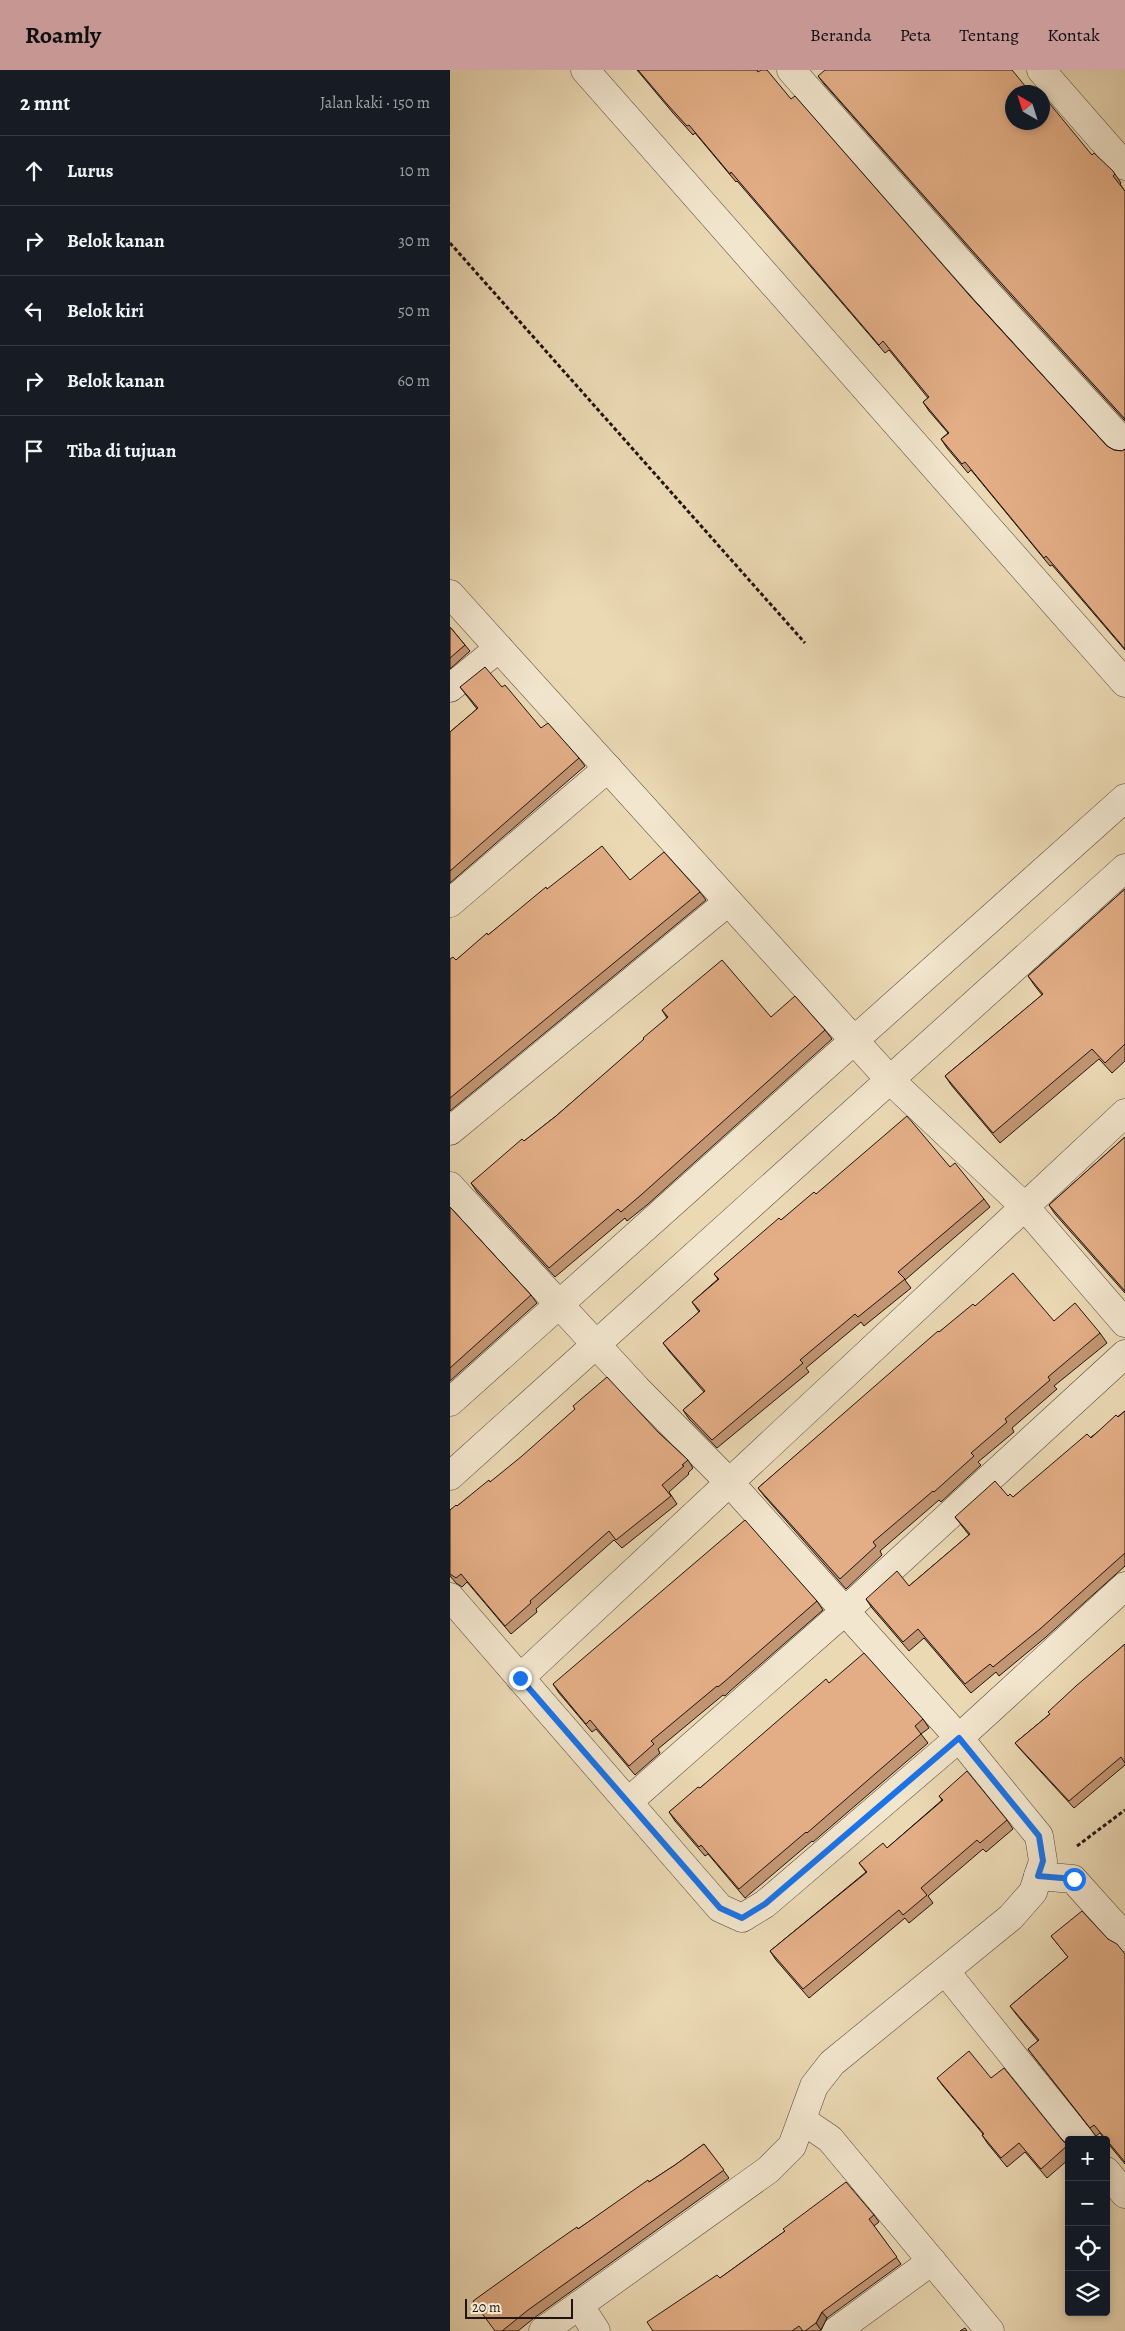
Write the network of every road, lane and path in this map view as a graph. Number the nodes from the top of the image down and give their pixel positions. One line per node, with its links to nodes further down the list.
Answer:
1 (585, 70): 10 (street)
2 (791, 70): 6 (street)
3 (1042, 70): 4 (street)
4 (1125, 166)
5 (450, 243): 8 (path)
6 (1125, 444)
7 (450, 594): 9 (street)
8 (805, 643)
9 (499, 648): 11 (street); 12 (street)
10 (1125, 683)
11 (450, 688)
12 (608, 768): 15 (street); 16 (street)
13 (1125, 798): 17 (street)
14 (1125, 868): 18 (street)
15 (728, 902): 17 (street); 20 (street)
16 (450, 903)
17 (854, 1041): 18 (street); 23 (street)
18 (890, 1080): 22 (street); 25 (street)
19 (1125, 1113): 22 (street)
20 (450, 1131)
21 (450, 1186): 23 (street)
22 (1025, 1207): 24 (street); 29 (street)
23 (560, 1304): 25 (street); 27 (street)
24 (1125, 1323)
25 (596, 1344): 28 (street); 29 (street)
26 (1125, 1354): 32 (street)
27 (450, 1402)
28 (450, 1476)
29 (730, 1484): 32 (street); 33 (street)
30 (1125, 1586): 34 (street)
31 (450, 1597): 33 (street)
32 (845, 1611): 34 (street); 35 (street)
33 (520, 1678): 35 (street)
34 (959, 1738): 35 (street); 37 (street)
35 (628, 1802)
36 (1125, 1810): 37 (path)
37 (1040, 1854): 38 (street); 39 (street)
38 (1125, 1937)
39 (945, 1971): 40 (street); 41 (street)
40 (802, 2120): 44 (street); 45 (street)
41 (1078, 2136)
42 (1110, 2176): 43 (street)
43 (1125, 2194)
44 (932, 2261): 48 (street); 49 (street)
45 (579, 2305): 46 (street); 47 (street)
46 (542, 2331)
47 (596, 2331)
48 (836, 2331)
49 (990, 2331)

